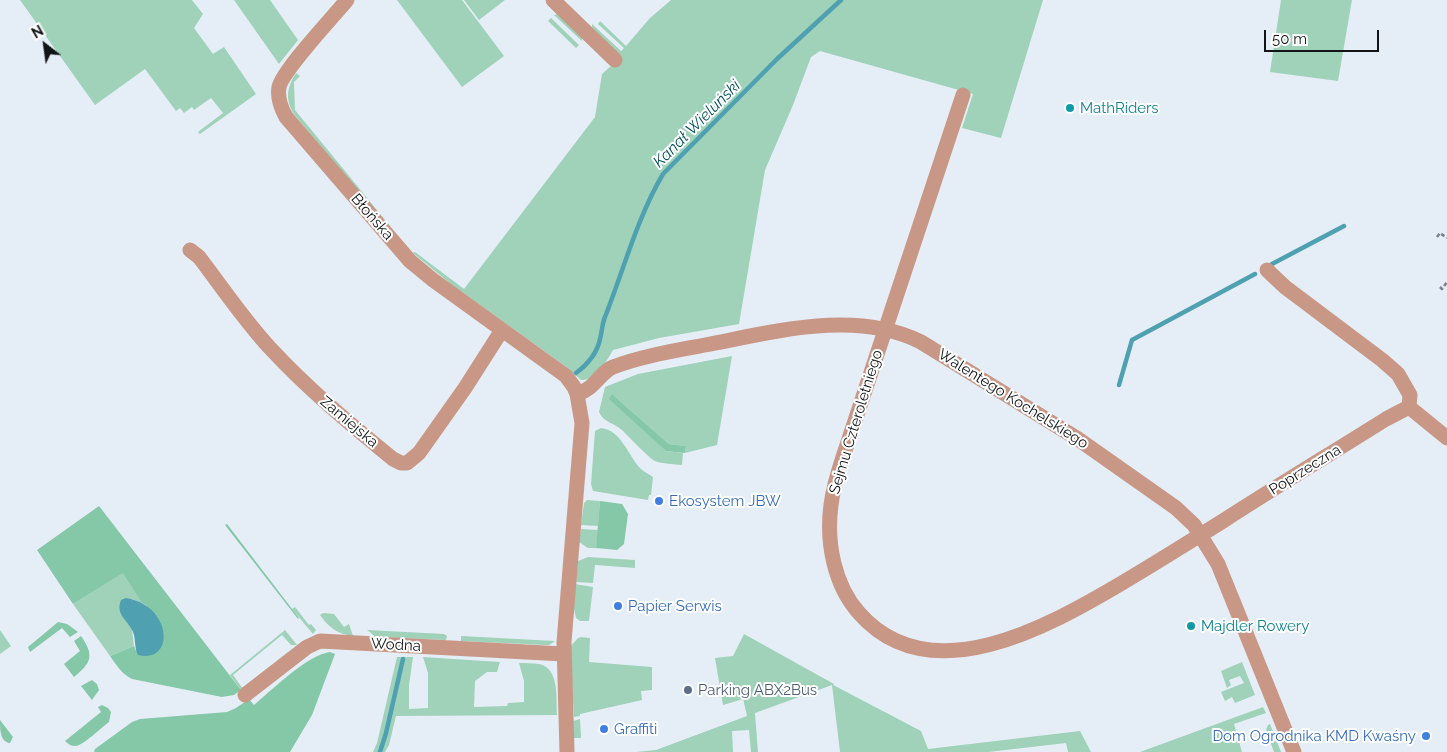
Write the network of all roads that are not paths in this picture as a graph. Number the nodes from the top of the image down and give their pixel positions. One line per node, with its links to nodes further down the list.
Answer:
1 (347, 0): 8 (street, Błońska)
2 (553, 0): 3 (street)
3 (615, 60)
4 (963, 95): 7 (street, Sejmu Czteroletniego)
5 (190, 250): 8 (street, Zamiejska)
6 (1267, 270): 10 (street)
7 (885, 329): 9 (street, Walentego Kochelskiego); 12 (street, Walentego Kochelskiego); 12 (street, Sejmu Czteroletniego)
8 (502, 330): 9 (street, Błońska)
9 (578, 394): 13 (street)
10 (1409, 407): 11 (street); 12 (street, Poprzeczna)
11 (1447, 438)
12 (1201, 535): 16 (street, Walentego Kochelskiego)
13 (564, 654): 14 (street, Wodna); 15 (street)
14 (246, 695)
15 (568, 752)
16 (1294, 752)

